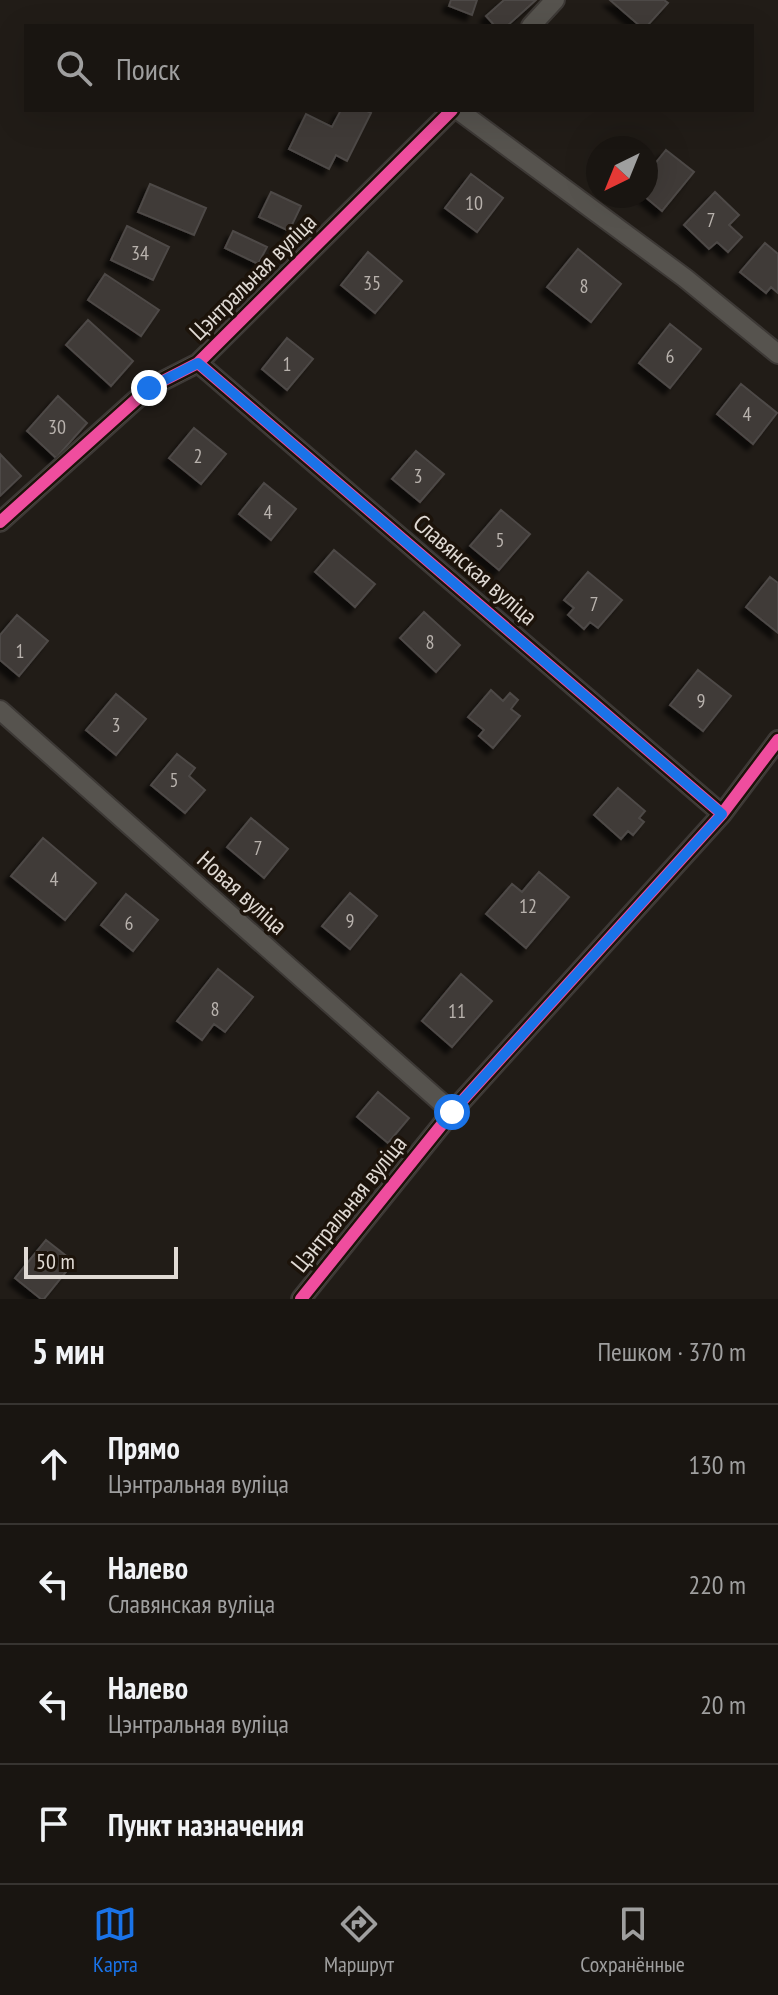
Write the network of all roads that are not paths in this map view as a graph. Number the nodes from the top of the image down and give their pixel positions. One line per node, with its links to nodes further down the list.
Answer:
1 (555, 0): 2 (street)
2 (533, 24)
3 (450, 112): 6 (street, Цэнтральная вуліца)
4 (461, 112): 5 (street)
5 (778, 354)
6 (198, 363): 7 (street, Цэнтральная вуліца); 10 (street, Славянская вуліца)
7 (0, 522)
8 (0, 710): 11 (street, Новая вуліца)
9 (778, 740): 10 (street, Цэнтральная вуліца)
10 (722, 814): 11 (street, Цэнтральная вуліца)
11 (452, 1112): 12 (street, Цэнтральная вуліца)
12 (301, 1299)

